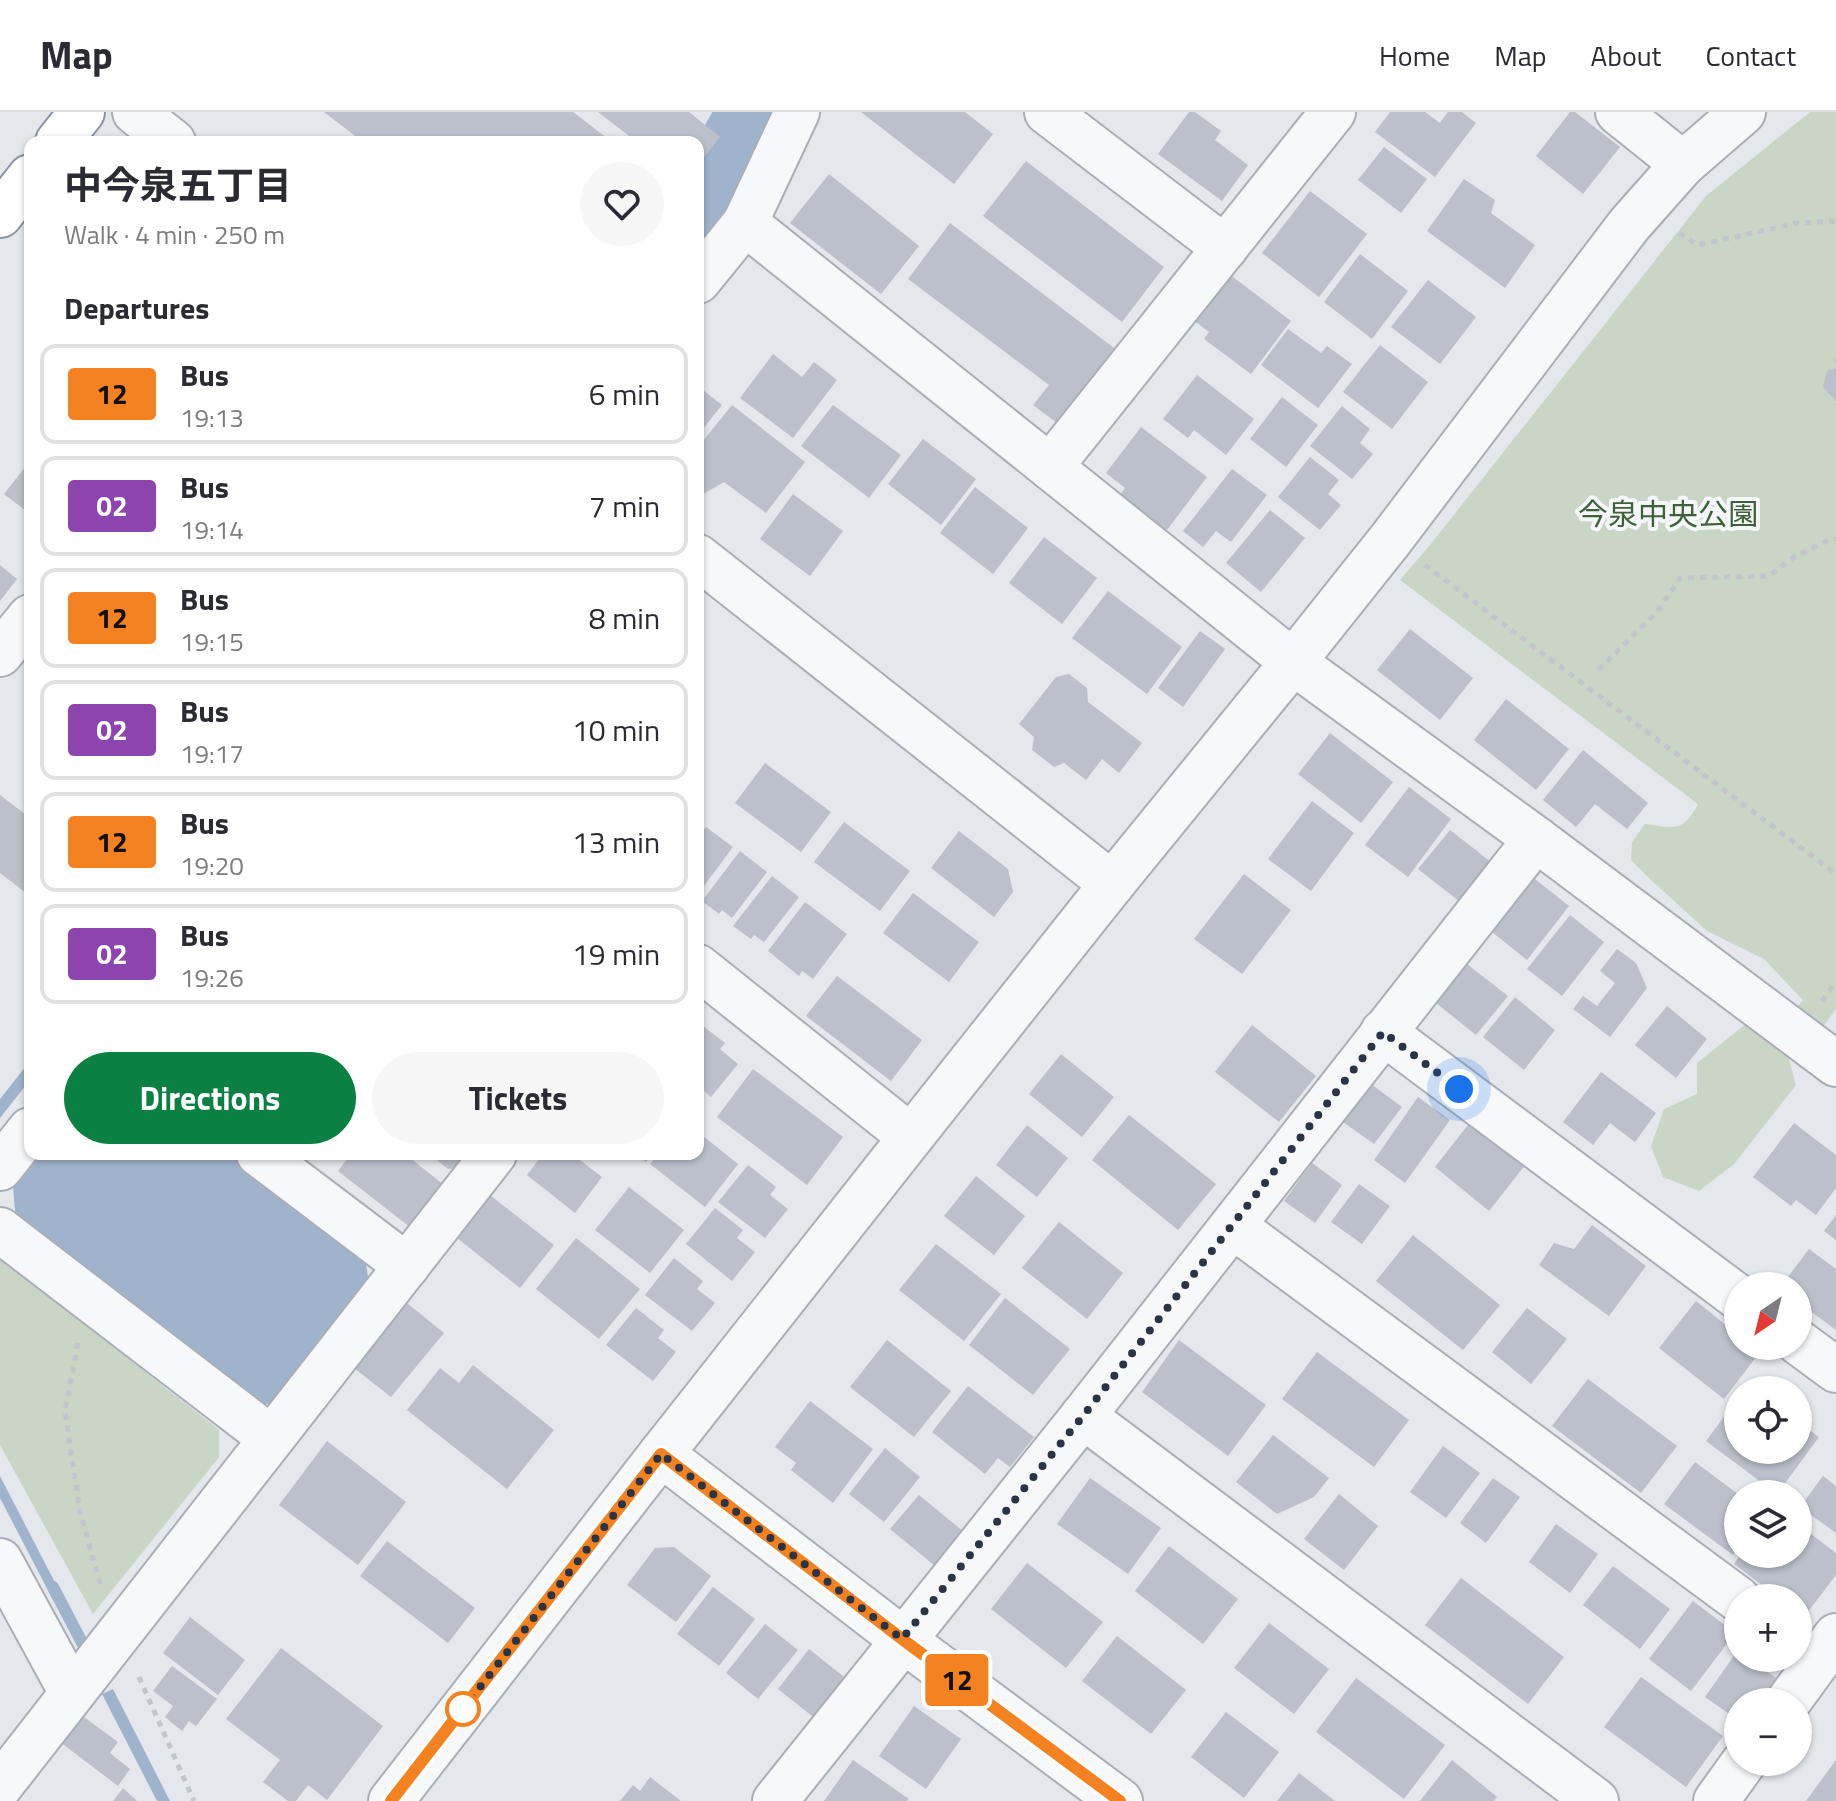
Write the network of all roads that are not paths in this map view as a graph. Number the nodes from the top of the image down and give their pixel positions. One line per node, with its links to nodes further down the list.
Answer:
1 (82, 112): 8 (highway)
2 (135, 112): 9 (street)
3 (797, 112): 13 (street)
4 (1047, 112): 14 (street)
5 (1333, 112): 14 (street)
6 (1618, 112): 10 (street)
7 (1743, 112): 10 (street)
8 (63, 136)
9 (165, 136)
10 (1683, 164): 20 (street)
11 (24, 185): 12 (highway)
12 (0, 215)
13 (745, 223): 15 (street); 16 (street)
14 (1225, 248): 16 (street)
15 (704, 274)
16 (1050, 467): 20 (street)
17 (704, 562): 22 (street)
18 (24, 624): 19 (street)
19 (0, 654)
20 (1293, 662): 21 (street); 22 (street)
21 (1536, 839): 24 (street); 25 (street)
22 (1112, 884): 26 (street)
23 (704, 972): 26 (street)
24 (1383, 1032): 31 (street); 34 (street)
25 (1836, 1064)
26 (911, 1137): 39 (street)
27 (24, 1138): 30 (street)
28 (267, 1160): 33 (street)
29 (489, 1160): 33 (street)
30 (0, 1168)
31 (1233, 1226): 37 (street); 41 (street)
32 (0, 1230): 38 (street)
33 (407, 1266): 38 (street)
34 (1724, 1287)
35 (1812, 1352): 36 (street)
36 (1836, 1370)
37 (1083, 1416): 42 (street); 51 (street)
38 (271, 1438): 45 (street)
39 (661, 1454): 42 (street); 48 (street)
40 (0, 1561): 45 (street)
41 (1724, 1589)
42 (902, 1639): 49 (street); 50 (street)
43 (1818, 1646): 44 (street)
44 (1796, 1688)
45 (75, 1690): 47 (street)
46 (1734, 1776): 52 (street)
47 (0, 1786)
48 (391, 1801)
49 (775, 1801)
50 (1120, 1801)
51 (1596, 1801)
52 (1716, 1801)

